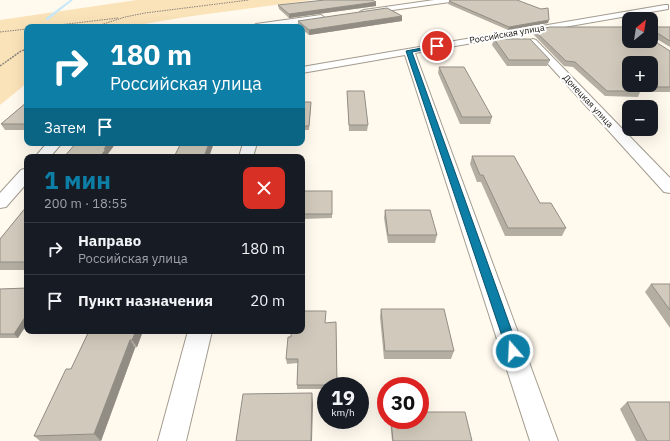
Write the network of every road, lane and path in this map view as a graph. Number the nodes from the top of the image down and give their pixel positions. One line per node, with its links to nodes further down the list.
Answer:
1 (249, 0): 7 (path)
2 (450, 0): 5 (street)
3 (652, 0): 4 (street)
4 (668, 8): 6 (street, Российская улица)
5 (357, 13)
6 (613, 16): 9 (street); 15 (street, Российская улица)
7 (125, 17): 10 (path); 11 (path)
8 (326, 17): 12 (street)
9 (622, 21)
10 (67, 24)
11 (103, 24)
12 (277, 24)
13 (24, 29): 14 (path)
14 (0, 32)
15 (523, 32): 17 (street, Российская улица); 23 (street, Донецкая улица)
16 (24, 50): 18 (path)
17 (409, 51): 19 (street, Российская улица); 27 (street)
18 (0, 66)
19 (305, 69)
20 (52, 146): 21 (street)
21 (45, 154)
22 (24, 176): 24 (street)
23 (670, 188)
24 (0, 203)
25 (199, 334): 26 (street)
26 (172, 441)
27 (544, 441)

